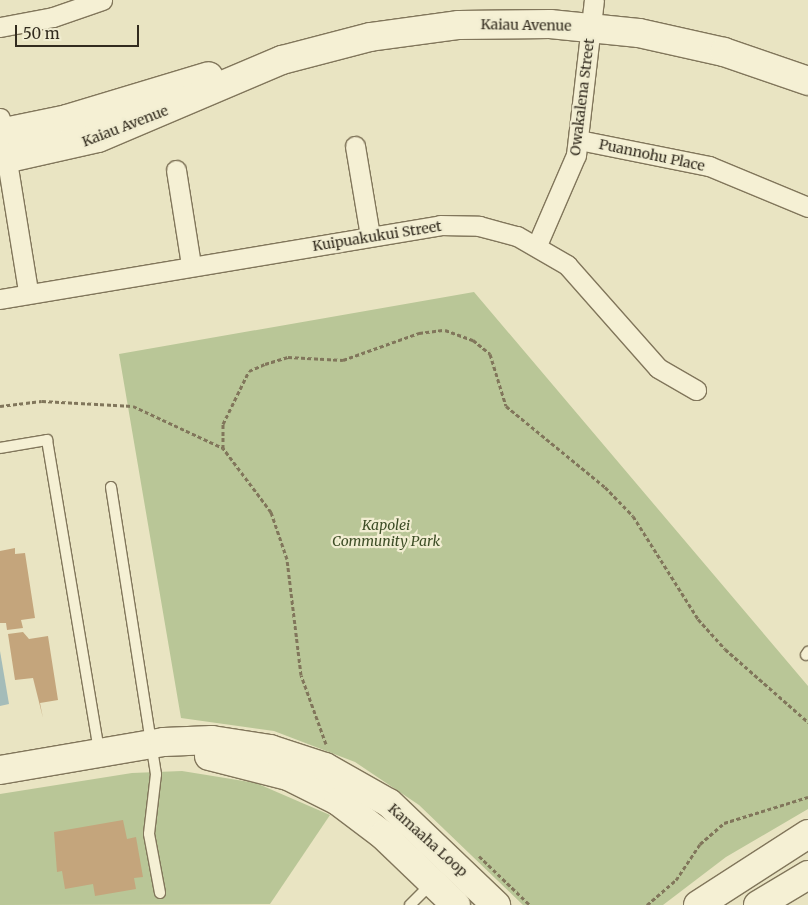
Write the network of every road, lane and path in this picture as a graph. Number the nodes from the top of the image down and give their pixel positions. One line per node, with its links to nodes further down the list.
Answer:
1 (102, 0): 3 (street)
2 (594, 0): 4 (street, Owakalena Street)
3 (0, 27)
4 (591, 27): 5 (street, Kaiau Avenue); 6 (street, Kaiau Avenue); 7 (street, Owakalena Street)
5 (808, 81)
6 (2, 140): 14 (street)
7 (579, 140): 10 (street, Puannohu Place); 12 (street, Owakalena Street)
8 (355, 146): 11 (street)
9 (176, 170): 13 (street)
10 (808, 207)
11 (370, 236): 12 (street, Kuipuakukui Street); 13 (street, Kuipuakukui Street)
12 (537, 245): 16 (street, Kuipuakukui Street)
13 (191, 265): 14 (street, Kuipuakukui Street)
14 (28, 291): 15 (street, Kuipuakukui Street)
15 (0, 299)
16 (696, 390)
17 (0, 406): 19 (path)
18 (0, 448): 24 (lane)
19 (223, 448): 21 (path); 22 (path)
20 (110, 487): 23 (lane)
21 (808, 722)
22 (318, 731)
23 (151, 746): 24 (street, Kamaaha Loop); 29 (street, Kamaaha Loop); 30 (lane); 33 (street, Kamaaha Loop)
24 (100, 754): 25 (street, Kamaaha Loop)
25 (0, 770)
26 (808, 797): 34 (path)
27 (808, 834): 35 (street)
28 (808, 875): 36 (street)
29 (433, 882): 31 (lane); 32 (street, Kamaaha Loop)
30 (160, 893)
31 (410, 905)
32 (456, 905)
33 (496, 905)
34 (647, 905)
35 (698, 905)
36 (758, 905)

